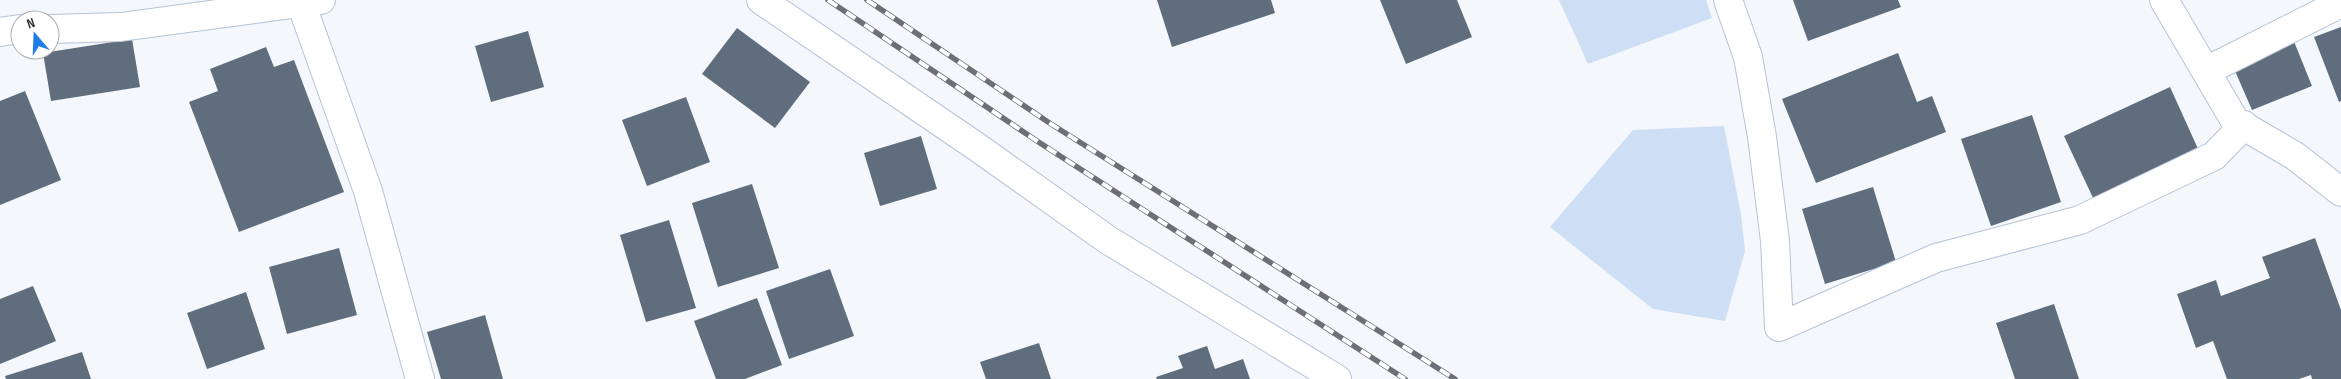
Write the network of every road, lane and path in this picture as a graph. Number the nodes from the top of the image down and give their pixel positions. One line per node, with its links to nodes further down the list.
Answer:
1 (761, 0): 11 (street)
2 (1728, 0): 8 (street)
3 (2164, 0): 7 (street)
4 (311, 1): 6 (street); 10 (street)
5 (2341, 3): 7 (street)
6 (60, 29)
7 (2206, 71): 8 (street)
8 (2244, 126): 9 (street)
9 (2341, 192)
10 (420, 379)
11 (1337, 379)

